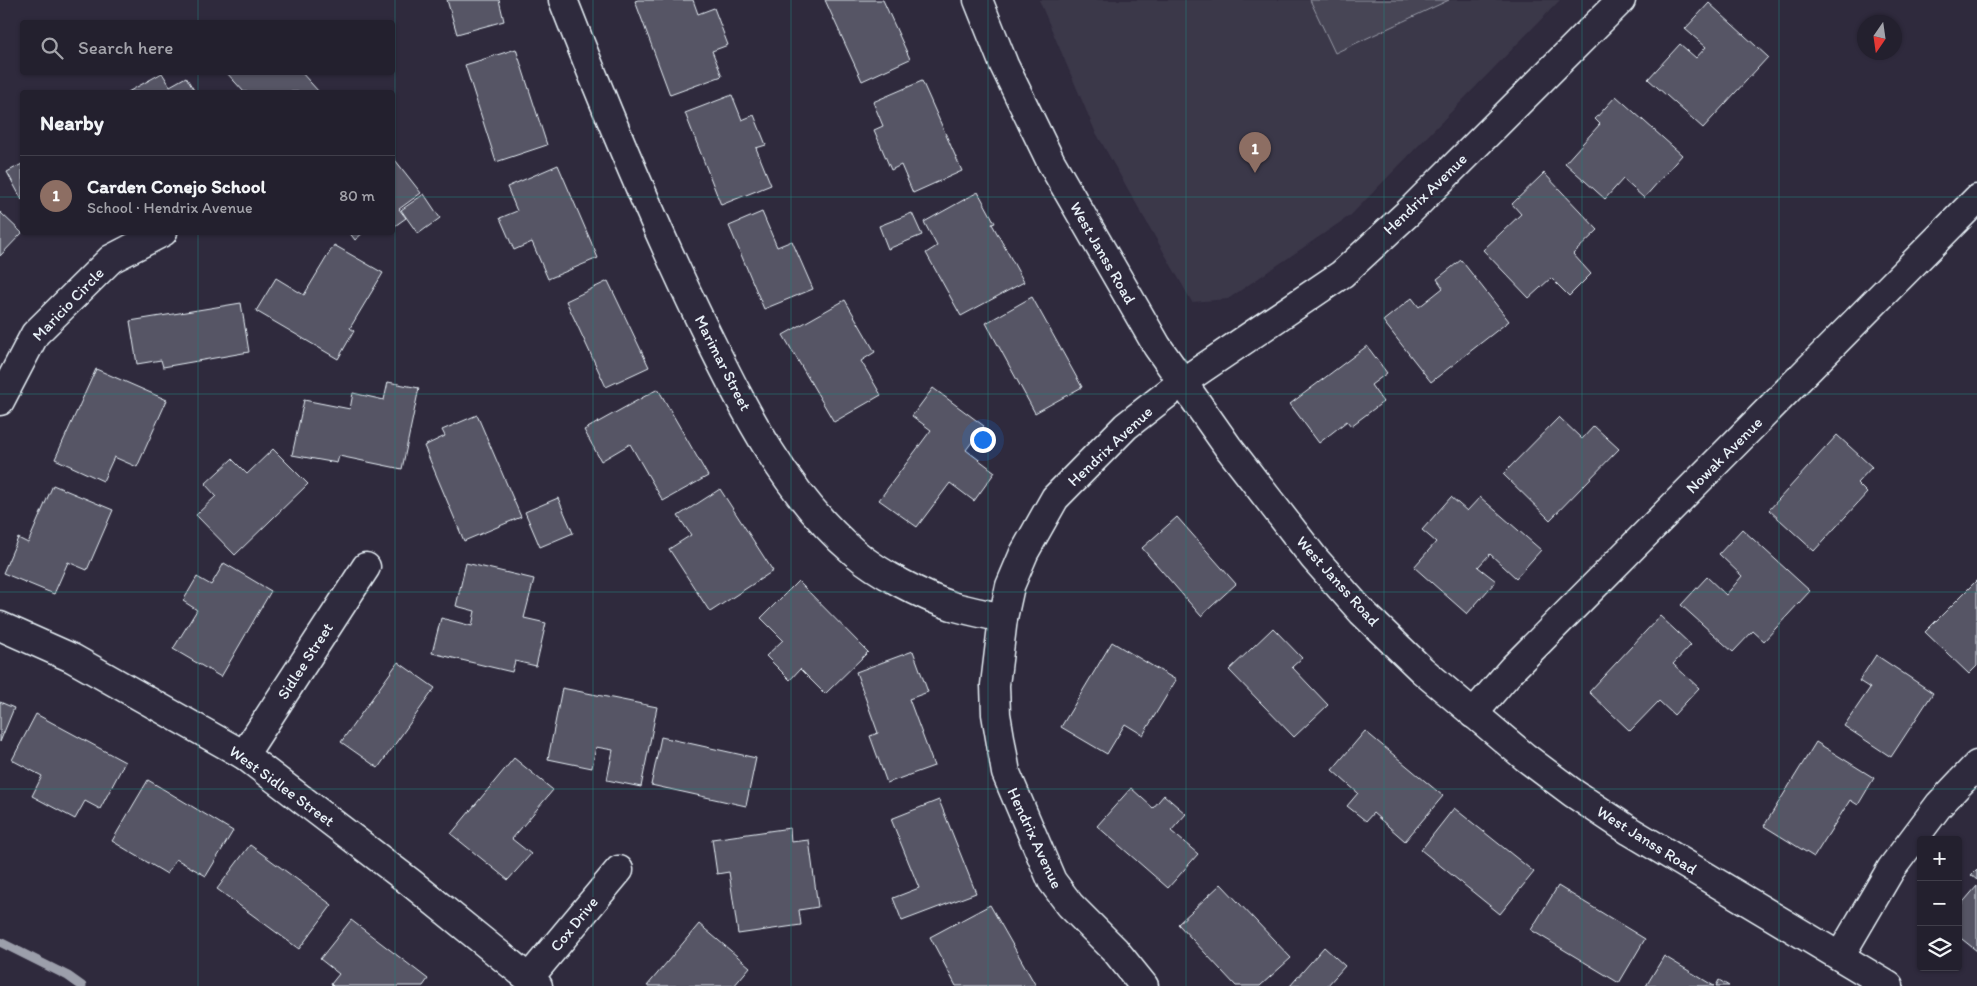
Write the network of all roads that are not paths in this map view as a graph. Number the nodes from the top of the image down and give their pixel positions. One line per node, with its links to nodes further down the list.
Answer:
1 (563, 0): 9 (street, Marimar Street)
2 (978, 0): 6 (street, West Janss Road)
3 (1621, 0): 6 (street, Hendrix Avenue)
4 (1977, 199): 11 (street, Nowak Avenue)
5 (157, 235): 7 (street, Maricio Circle)
6 (1182, 383): 9 (street, Hendrix Avenue); 11 (street, West Janss Road)
7 (0, 401)
8 (366, 567): 12 (street, Sidlee Street)
9 (1003, 618): 17 (street, Hendrix Avenue)
10 (0, 626): 12 (street, West Sidlee Street)
11 (1474, 714): 15 (street, West Janss Road)
12 (244, 755): 16 (street, West Sidlee Street)
13 (1977, 765): 15 (street)
14 (619, 870): 16 (street, Cox Drive)
15 (1840, 956): 18 (street, West Janss Road)
16 (534, 982)
17 (1144, 986)
18 (1889, 986)

